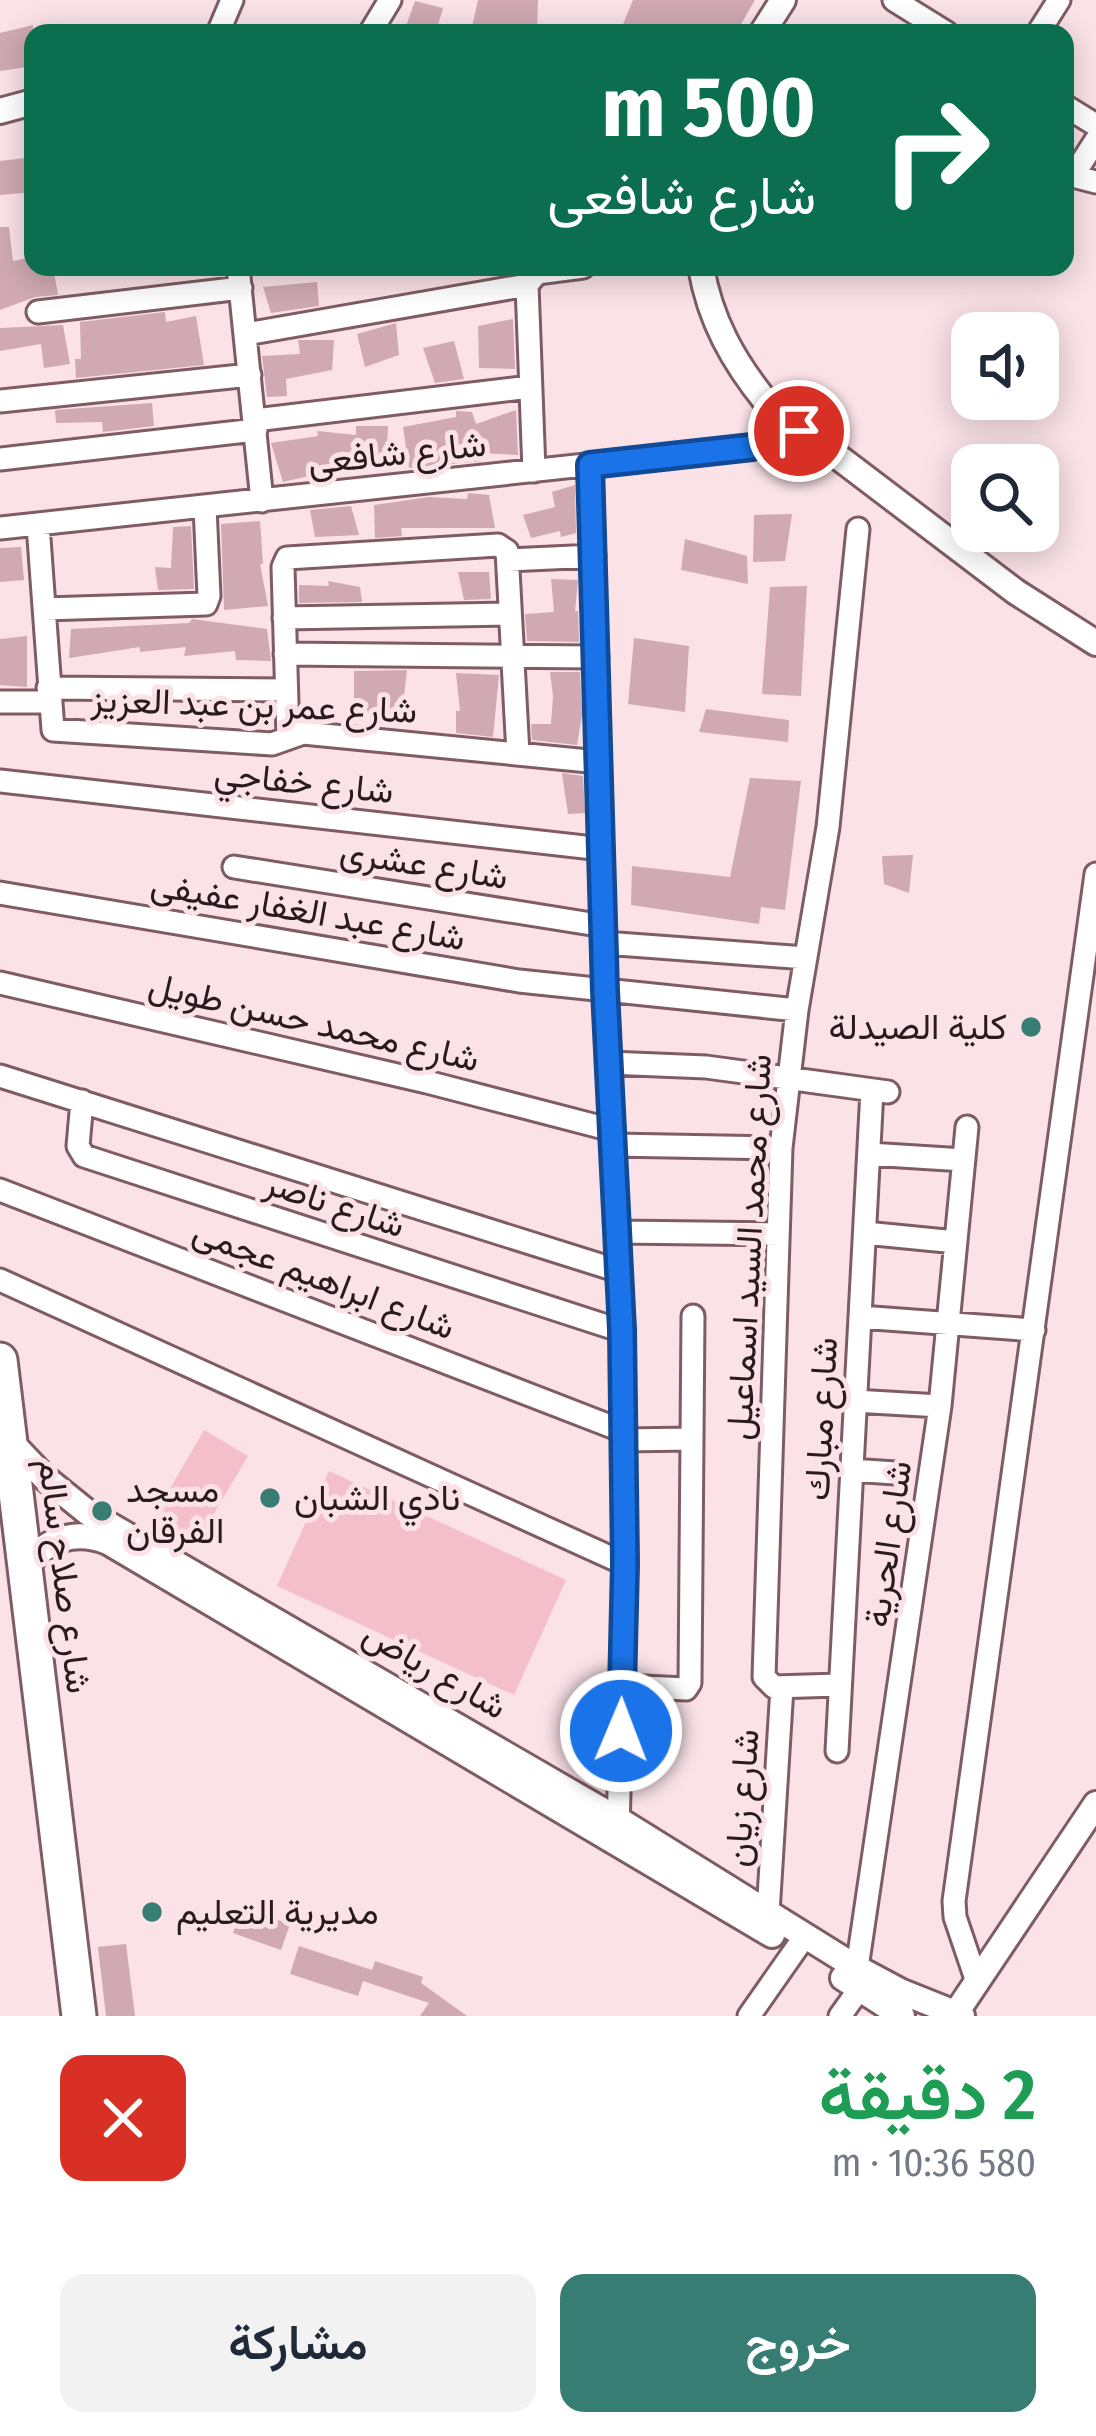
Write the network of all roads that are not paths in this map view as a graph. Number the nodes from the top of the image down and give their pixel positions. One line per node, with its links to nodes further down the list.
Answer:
1 (894, 0): 2 (street)
2 (925, 8)
3 (1096, 140): 4 (street)
4 (1074, 169)
5 (534, 276): 8 (street)
6 (704, 276): 15 (street)
7 (240, 278): 9 (street); 10 (street)
8 (526, 285): 10 (street); 12 (street)
9 (38, 312)
10 (246, 334): 11 (street)
11 (250, 375): 13 (street); 14 (street)
12 (530, 387): 14 (street); 18 (street)
13 (0, 401)
14 (255, 425): 16 (street); 19 (street)
15 (799, 431): 17 (street, شارع شافعى); 29 (street)
16 (0, 459)
17 (590, 465): 18 (street, شارع شافعى); 24 (street)
18 (534, 471): 19 (street, شارع شافعى)
19 (262, 501): 20 (street, شارع شافعى)
20 (205, 507): 21 (street, شارع شافعى); 26 (street)
21 (38, 525): 22 (street, شارع شافعى); 26 (street)
22 (0, 528)
23 (858, 529): 45 (street, شارع محمد السيد اسماعيل)
24 (594, 556): 25 (street); 32 (street)
25 (508, 560): 27 (street); 28 (street)
26 (44, 609): 34 (street)
27 (510, 614): 28 (street); 31 (street)
28 (284, 618): 30 (street)
29 (1096, 643)
30 (285, 654): 31 (street); 33 (street)
31 (513, 657): 32 (street); 37 (street)
32 (597, 657): 38 (street)
33 (285, 690): 34 (street); 36 (street)
34 (48, 695): 35 (street); 36 (street, شارع عمر بن عبد العزيز)
35 (0, 701)
36 (288, 738): 37 (street, شارع عمر بن عبد العزيز)
37 (518, 754): 38 (street, شارع عمر بن عبد العزيز)
38 (599, 762): 40 (street)
39 (0, 781): 40 (street, شارع خفاجي)
40 (602, 849): 44 (street)
41 (234, 867): 44 (street, شارع عشرى)
42 (1096, 874): 69 (street)
43 (0, 892): 47 (street, شارع عبد الغفار عفيفى)
44 (604, 935): 45 (street, شارع عشرى); 47 (street)
45 (806, 958): 48 (street, شارع محمد السيد اسماعيل)
46 (0, 983): 54 (street, شارع محمد حسن طويل)
47 (605, 991): 48 (street, شارع عبد الغفار عفيفى); 49 (street)
48 (797, 1010): 51 (street, شارع محمد السيد اسماعيل)
49 (609, 1063): 51 (street); 54 (street)
50 (0, 1076): 52 (street)
51 (788, 1080): 55 (street, شارع محمد السيد اسماعيل); 56 (street, شارع مبارك)
52 (82, 1101): 63 (street); 68 (street, شارع ناصر)
53 (967, 1127): 57 (street, شارع الحرية)
54 (612, 1137): 55 (street, شارع محمد حسن طويل); 59 (street)
55 (782, 1148): 61 (street, شارع محمد السيد اسماعيل)
56 (868, 1154): 57 (street); 60 (street, شارع مبارك)
57 (964, 1160): 62 (street, شارع الحرية)
58 (0, 1190): 73 (street, شارع ابراهيم عجمى)
59 (617, 1232): 61 (street); 63 (street)
60 (865, 1233): 62 (street); 66 (street, شارع مبارك)
61 (778, 1234): 84 (street, شارع محمد السيد اسماعيل)
62 (956, 1242): 67 (street, شارع الحرية)
63 (619, 1271): 68 (street)
64 (0, 1280): 79 (street)
65 (693, 1316): 74 (street)
66 (860, 1317): 67 (street); 71 (street, شارع مبارك)
67 (949, 1322): 69 (street); 72 (street, شارع الحرية)
68 (622, 1330): 73 (street)
69 (1034, 1330): 91 (street)
70 (0, 1360): 75 (main road, شارع صلاح سالم)
71 (854, 1401): 72 (street); 76 (street, شارع مبارك)
72 (940, 1406): 90 (street, شارع الحرية)
73 (623, 1435): 74 (street); 79 (street)
74 (691, 1439): 83 (street)
75 (9, 1440): 80 (main road, شارع صلاح سالم); 81 (street, شارع رياض)
76 (851, 1469): 77 (street); 82 (street, شارع مبارك)
77 (895, 1473)
78 (0, 1540): 94 (main road, شارع صلاح سالم)
79 (625, 1564): 83 (street)
80 (26, 1568): 81 (street, شارع رياض); 95 (main road, شارع صلاح سالم)
81 (186, 1577): 87 (street, شارع رياض)
82 (838, 1685): 84 (street); 85 (street, شارع مبارك)
83 (622, 1686): 87 (street)
84 (782, 1687): 88 (street, شارع زيان)
85 (837, 1751)
86 (1096, 1804): 91 (street)
87 (618, 1832): 88 (street, شارع رياض); 89 (street, شارع رياض)
88 (768, 1913): 89 (street, شارع رياض)
89 (800, 1942): 90 (street, شارع رياض); 96 (street)
90 (859, 1978): 92 (street, شارع رياض); 97 (street)
91 (977, 1982): 93 (street)
92 (896, 2008): 93 (street, شارع رياض)
93 (957, 2015)
94 (58, 2016)
95 (79, 2016)
96 (749, 2016)
97 (840, 2016)

